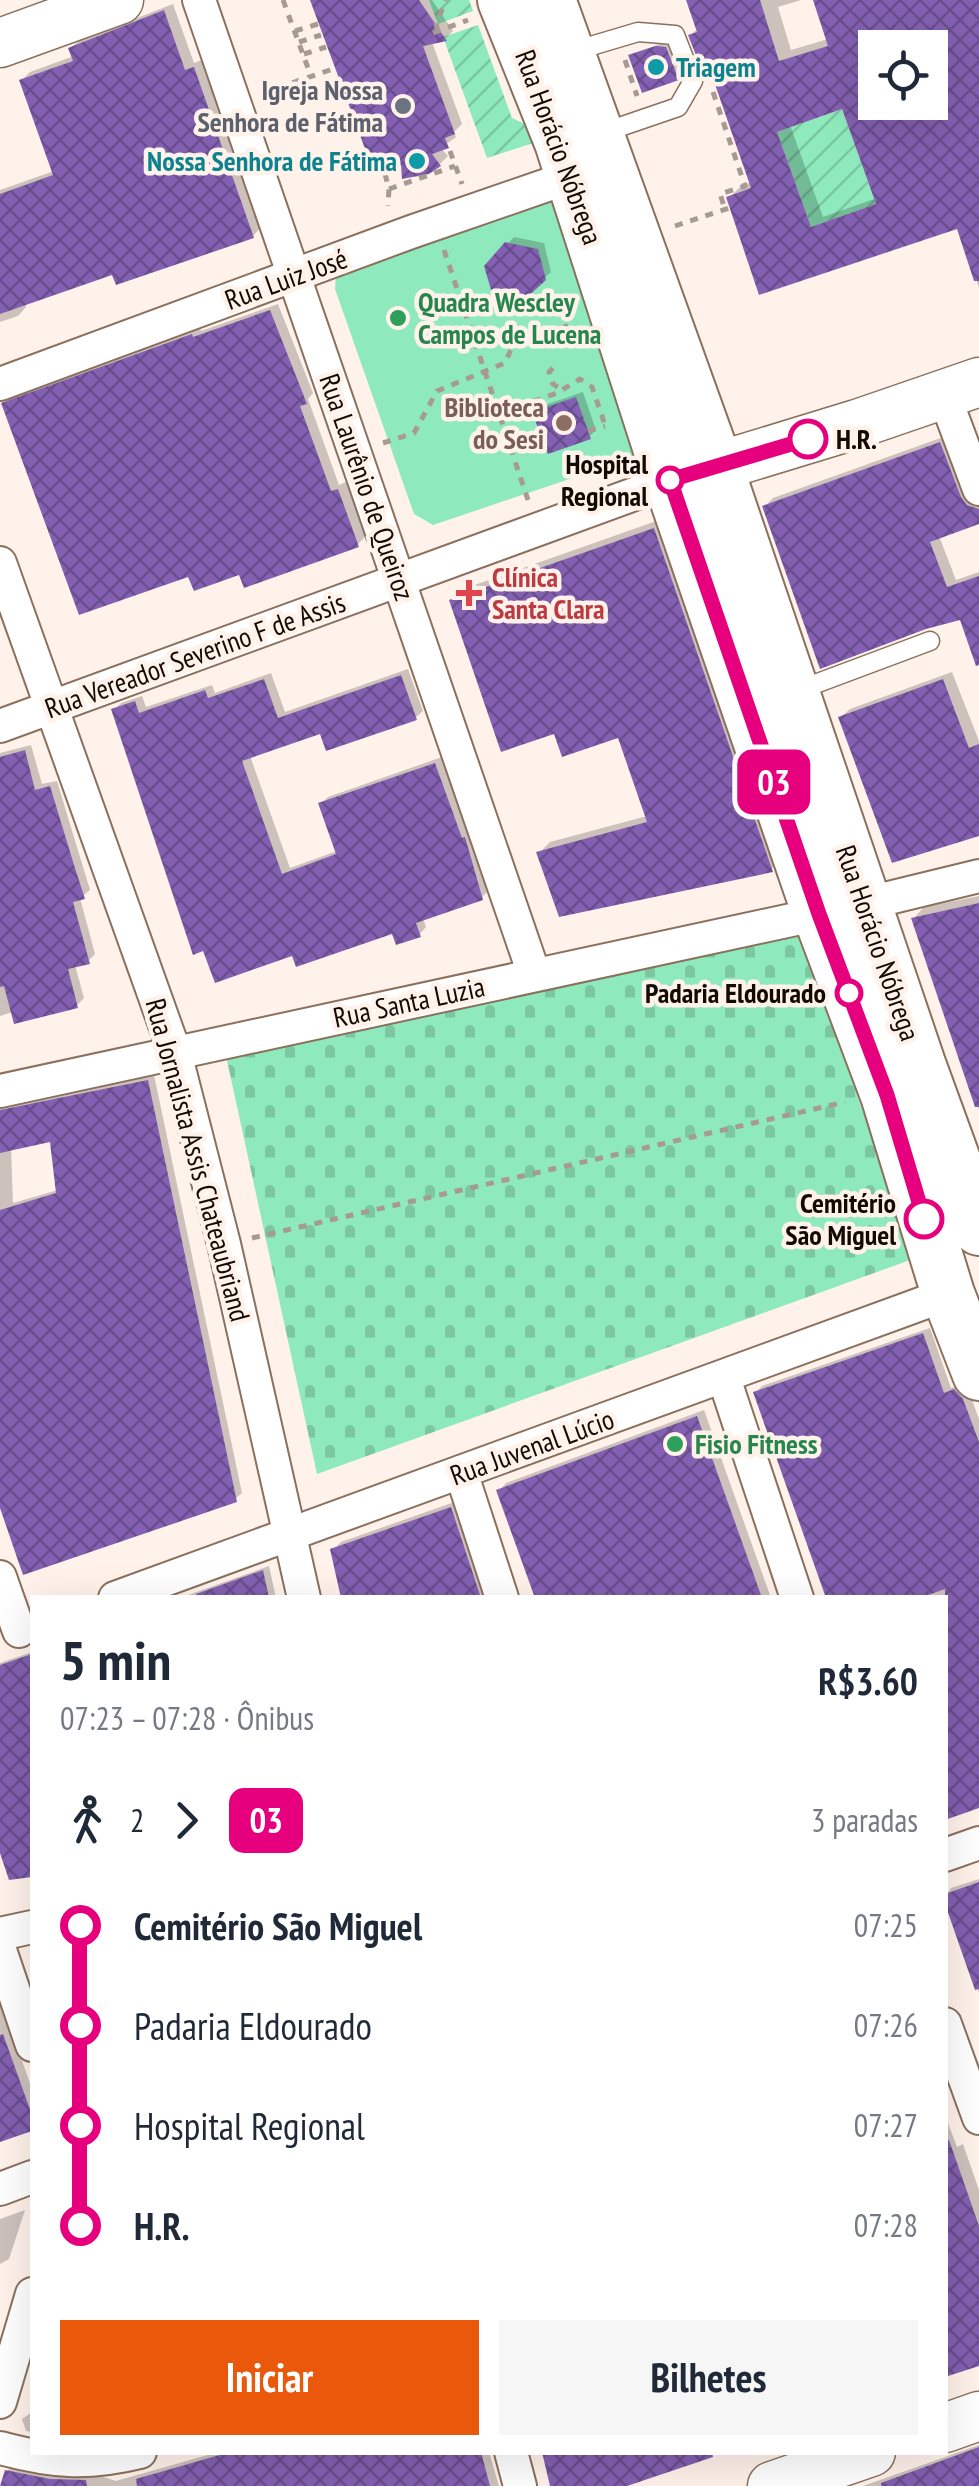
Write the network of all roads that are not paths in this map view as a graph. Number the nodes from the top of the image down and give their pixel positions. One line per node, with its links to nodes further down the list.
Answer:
1 (119, 0): 5 (street)
2 (199, 0): 8 (street, Rua Laurênio de Queiroz)
3 (504, 0): 7 (main road, Rua Horácio Nóbrega)
4 (549, 0): 6 (main road, Rua Horácio Nóbrega)
5 (0, 44)
6 (569, 53): 7 (main road, Rua Horácio Nóbrega); 7 (lane)
7 (584, 155): 8 (street, Rua Luiz José); 11 (main road, Rua Horácio Nóbrega); 11 (main road, Rua Horácio Nóbrega)
8 (294, 276): 9 (street, Rua Luiz José); 14 (street, Rua Laurênio de Queiroz)
9 (0, 384)
10 (962, 389): 11 (street); 12 (street)
11 (704, 469): 14 (street, Rua Vereador Severino F de Assis); 16 (main road, Rua Horácio Nóbrega); 20 (main road, Rua Horácio Nóbrega)
12 (979, 489)
13 (0, 563): 17 (street, Rua Jornalista Assis Chateaubriand)
14 (400, 581): 17 (street, Rua Vereador Severino F de Assis); 21 (street, Rua Laurênio de Queiroz)
15 (930, 640): 16 (lane)
16 (792, 693): 20 (main road, Rua Horácio Nóbrega)
17 (53, 707): 18 (street, Rua Vereador Severino F de Assis); 22 (street, Rua Jornalista Assis Chateaubriand)
18 (0, 726)
19 (979, 876): 20 (street, Rua Santa Luzia)
20 (842, 909): 21 (street, Rua Santa Luzia); 24 (main road, Rua Horácio Nóbrega); 25 (main road, Rua Horácio Nóbrega)
21 (534, 974): 22 (street, Rua Santa Luzia)
22 (175, 1053): 23 (street, Rua Santa Luzia); 29 (street, Rua Jornalista Assis Chateaubriand)
23 (0, 1091)
24 (979, 1229)
25 (948, 1294): 26 (main road, Rua Horácio Nóbrega); 27 (street, Rua Juvenal Lúcio)
26 (979, 1374)
27 (724, 1378): 28 (street, Rua Juvenal Lúcio); 34 (street)
28 (460, 1472): 29 (street, Rua Juvenal Lúcio); 33 (street)
29 (290, 1536): 31 (street, Rua Juvenal Lúcio); 32 (street, Rua Jornalista Assis Chateaubriand)
30 (0, 1577): 35 (street)
31 (123, 1595)
32 (303, 1595)
33 (501, 1595)
34 (796, 1595)
35 (17, 1632)
36 (979, 1843): 37 (street)
37 (948, 1854)
38 (30, 1928): 39 (street)
39 (0, 1934)
40 (0, 1950): 42 (street)
41 (948, 2032): 43 (street)
42 (30, 2039)
43 (979, 2118)
44 (30, 2178): 45 (street)
45 (0, 2190)
46 (30, 2301): 47 (street)
47 (0, 2402)
48 (979, 2416): 49 (street)
49 (948, 2427)
50 (0, 2448): 51 (street)
51 (125, 2455)
52 (512, 2455): 55 (street)
53 (858, 2455): 54 (street)
54 (780, 2473)
55 (520, 2486)

